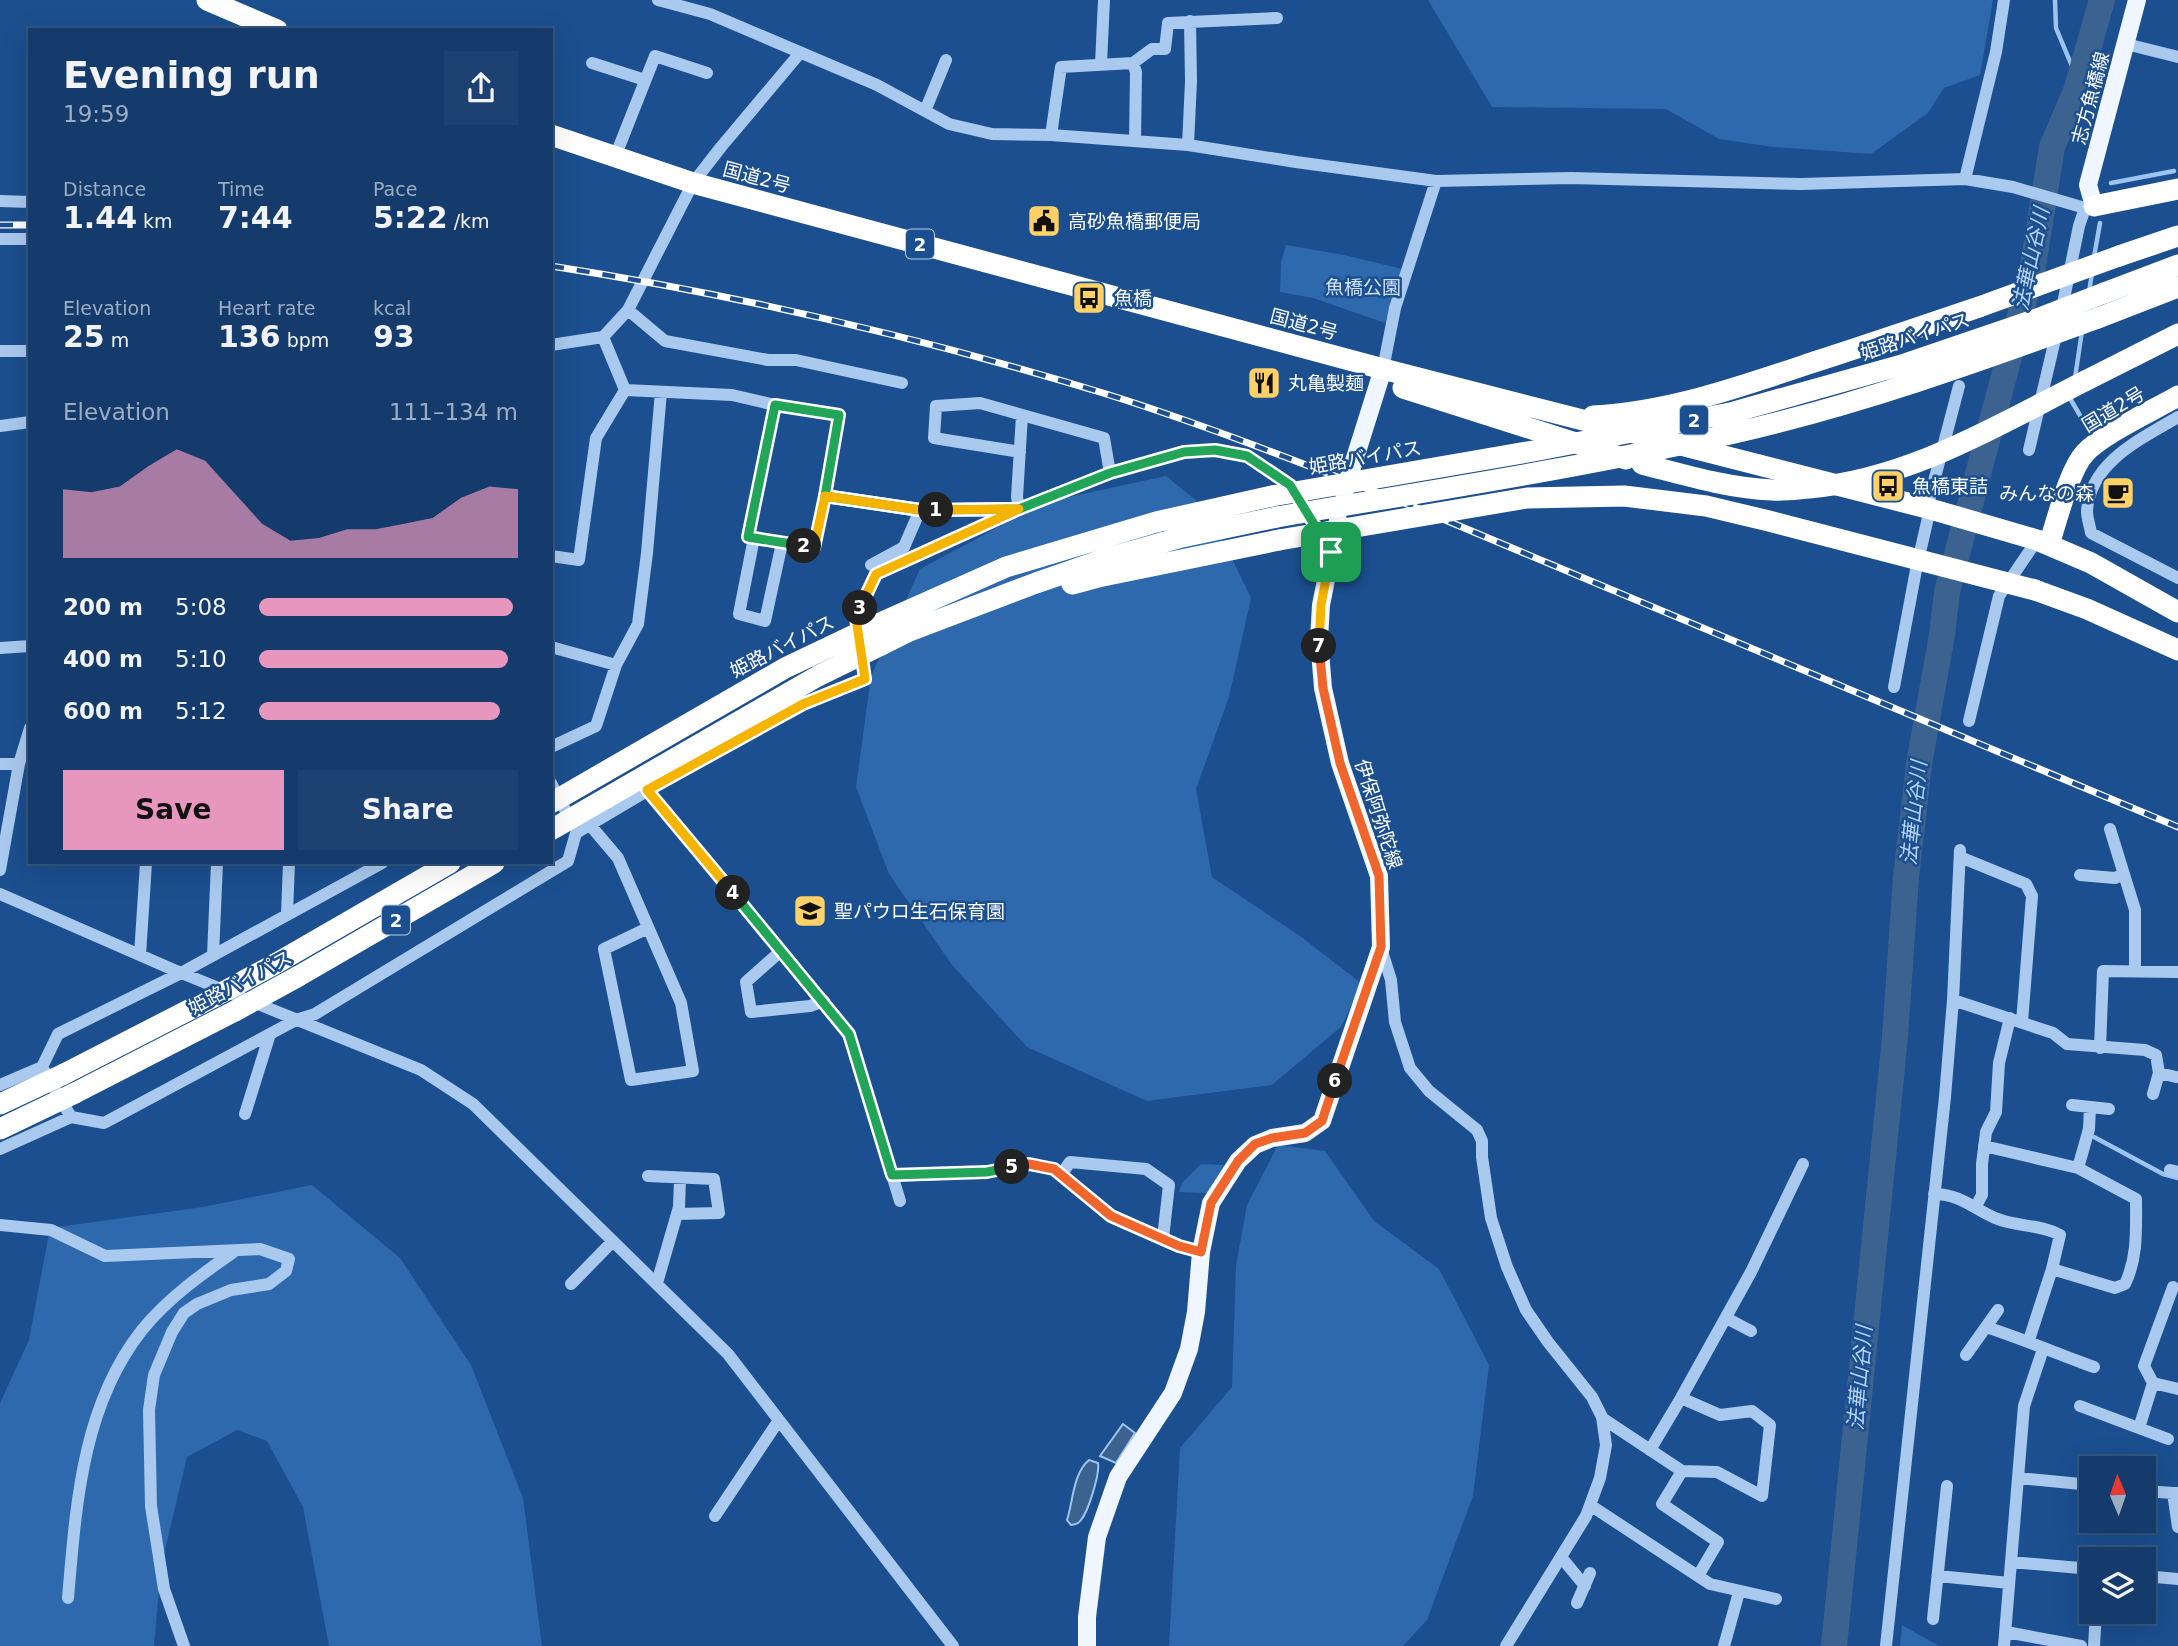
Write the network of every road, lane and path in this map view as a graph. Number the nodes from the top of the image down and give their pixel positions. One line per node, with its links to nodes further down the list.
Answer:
1 (208, 0): 9 (highway)
2 (659, 0): 6 (street)
3 (1104, 0): 16 (street)
4 (2004, 0): 25 (street)
5 (2137, 0): 10 (main road, 志方魚橋線)
6 (697, 4): 11 (street)
7 (1277, 18): 8 (street)
8 (1190, 21): 14 (street); 23 (street)
9 (272, 28)
10 (2126, 44): 12 (street); 31 (main road, 志方魚橋線)
11 (800, 53): 19 (street); 27 (street)
12 (2178, 57)
13 (946, 60): 19 (street)
14 (1133, 62): 16 (street); 22 (street)
15 (592, 63): 18 (street)
16 (1101, 64): 20 (street)
17 (707, 73): 18 (street)
18 (645, 80): 24 (street)
19 (925, 111): 20 (street)
20 (1051, 135): 22 (street)
21 (553, 136): 24 (highway, 国道2号 / 2)
22 (1135, 141): 23 (street)
23 (1188, 145): 26 (street)
24 (615, 157): 27 (highway, 国道2号 / 2)
25 (1965, 179): 26 (street); 31 (street)
26 (1436, 181): 43 (street)
27 (693, 183): 37 (street); 43 (highway, 国道2号 / 2)
28 (2178, 189): 31 (highway)
29 (0, 201): 30 (street)
30 (28, 202)
31 (2084, 206): 55 (street)
32 (2178, 236): 51 (highway, bridge)
33 (0, 239): 34 (street)
34 (28, 239)
35 (2178, 265): 71 (highway, 姫路バイパス / 2, bridge)
36 (2178, 287): 70 (highway, 姫路バイパス / 2, bridge)
37 (628, 310): 39 (street); 44 (street)
38 (2178, 334): 43 (highway, bridge)
39 (603, 337): 40 (street); 46 (street)
40 (553, 345)
41 (0, 351): 42 (street)
42 (28, 351)
43 (1381, 375): 51 (highway, 国道2号 / 2); 65 (main road, 伊保阿弥陀線)
44 (897, 377)
45 (1959, 386): 60 (street)
46 (625, 390): 47 (street); 66 (street)
47 (661, 392): 49 (street); 76 (street)
48 (2178, 396): 63 (highway, 国道2号)
49 (775, 405): 58 (street); 62 (street)
50 (1023, 415): 56 (street); 56 (street); 57 (street)
51 (1570, 417): 60 (highway, 国道2号 / 2)
52 (2178, 417): 68 (street)
53 (28, 422): 54 (street)
54 (0, 426)
55 (2029, 450)
56 (1020, 452): 59 (street)
57 (1110, 473): 59 (street); 65 (street)
58 (825, 496): 61 (street); 64 (street)
59 (1019, 509): 61 (street); 84 (street)
60 (1929, 509): 63 (highway, 国道2号 / 2); 77 (street)
61 (920, 510): 67 (street)
62 (754, 538): 64 (street); 64 (street)
63 (2036, 540): 69 (highway, 国道2号 / 2); 78 (street)
64 (782, 543)
65 (1331, 552): 102 (main road, 伊保阿弥陀線)
66 (553, 556)
67 (871, 565)
68 (2178, 578)
69 (2178, 612)
70 (906, 632): 71 (highway, 姫路バイパス / 2); 75 (highway, bridge)
71 (876, 636): 85 (highway, 姫路バイパス / 2, bridge); 87 (highway, 姫路バイパス / 2, bridge)
72 (28, 646): 73 (street)
73 (0, 648)
74 (553, 648): 76 (street)
75 (2178, 650)
76 (615, 665): 80 (street)
77 (1894, 687)
78 (1969, 721)
79 (28, 738): 82 (street)
80 (553, 746)
81 (0, 764): 82 (street)
82 (22, 770): 96 (street)
83 (553, 787): 89 (street)
84 (647, 790): 86 (street); 103 (street)
85 (553, 802)
86 (590, 825): 89 (street); 101 (street)
87 (553, 829)
88 (2110, 830): 97 (street)
89 (576, 833): 111 (street)
90 (146, 864): 104 (street)
91 (217, 864): 105 (street)
92 (289, 864): 100 (street)
93 (380, 864): 100 (street)
94 (448, 864): 120 (highway, 姫路バイパス / 2, bridge)
95 (492, 864): 126 (highway, 姫路バイパス / 2, bridge)
96 (0, 870)
97 (2124, 874): 98 (street); 106 (street)
98 (2080, 875)
99 (0, 894): 104 (street)
100 (287, 913): 105 (street)
101 (648, 928): 101 (street)
102 (1381, 947): 143 (main road, 伊保阿弥陀線); 160 (street)
103 (781, 951): 110 (street); 110 (street)
104 (140, 955): 107 (street)
105 (213, 955): 107 (street)
106 (2135, 971): 108 (street); 114 (street)
107 (181, 972): 111 (street); 115 (street)
108 (2178, 972)
109 (1953, 1000): 112 (street); 112 (street); 135 (street)
110 (824, 1002): 132 (street)
111 (296, 1020): 113 (street); 141 (street)
112 (2016, 1020): 114 (street); 127 (street)
113 (270, 1034): 124 (street); 125 (street)
114 (2100, 1048): 116 (street)
115 (42, 1067): 118 (street); 125 (street)
116 (2159, 1073): 117 (street); 119 (street)
117 (2176, 1077)
118 (0, 1085)
119 (2153, 1094)
120 (0, 1104)
121 (2072, 1105): 122 (street)
122 (2090, 1107): 123 (street); 130 (street)
123 (2109, 1109)
124 (245, 1114)
125 (71, 1117): 128 (street)
126 (0, 1129)
127 (1984, 1146): 130 (street); 137 (street)
128 (0, 1149)
129 (1802, 1164): 149 (street)
130 (2078, 1168): 144 (street)
131 (648, 1175): 134 (street)
132 (892, 1175): 133 (street); 136 (street)
133 (1061, 1175): 140 (street); 140 (street)
134 (680, 1179): 138 (street); 138 (street)
135 (1934, 1194): 137 (street); 194 (street)
136 (900, 1201)
137 (1976, 1206): 144 (street)
138 (677, 1214): 145 (street)
139 (0, 1225): 142 (street)
140 (1163, 1238): 143 (street)
141 (613, 1241): 145 (street); 146 (street)
142 (236, 1250): 183 (street); 189 (street)
143 (1201, 1252): 191 (main road, 伊保阿弥陀線)
144 (2052, 1269): 152 (street)
145 (657, 1283): 161 (street)
146 (571, 1284)
147 (2173, 1287): 156 (street)
148 (1998, 1310): 150 (street)
149 (1726, 1318): 151 (street); 158 (street)
150 (1986, 1327): 152 (street); 154 (street)
151 (1751, 1331)
152 (2029, 1340): 153 (street)
153 (2043, 1349): 155 (street); 166 (street)
154 (1966, 1355)
155 (2094, 1367)
156 (2153, 1383): 157 (street); 162 (street)
157 (2178, 1390)
158 (1681, 1398): 164 (street); 165 (street)
159 (2080, 1406): 162 (street)
160 (1602, 1418): 164 (street); 171 (street)
161 (779, 1420): 172 (street); 190 (street)
162 (2139, 1428): 163 (street)
163 (2168, 1439)
164 (1650, 1450): 165 (street)
165 (1682, 1471): 177 (street)
166 (2018, 1478): 167 (street); 175 (street)
167 (2079, 1484)
168 (1947, 1486): 178 (street)
169 (2156, 1492): 170 (street)
170 (2176, 1493): 173 (street)
171 (1590, 1505): 174 (street); 177 (street)
172 (715, 1516)
173 (2178, 1527)
174 (1561, 1558): 185 (street); 192 (street)
175 (2011, 1562): 176 (street); 181 (street)
176 (2079, 1568)
177 (1698, 1576): 182 (street)
178 (1938, 1576): 181 (street); 186 (street)
179 (2156, 1577): 180 (street)
180 (2178, 1579)
181 (2009, 1583): 188 (street)
182 (1740, 1592): 184 (street); 193 (street)
183 (68, 1598)
184 (1776, 1599)
185 (1577, 1603)
186 (1933, 1619)
187 (2095, 1624): 197 (street)
188 (2006, 1632): 195 (street); 196 (street)
189 (184, 1646)
190 (953, 1646)
191 (1087, 1646)
192 (1506, 1646)
193 (1724, 1646)
194 (1886, 1646)
195 (2004, 1646)
196 (2081, 1646)
197 (2094, 1646)

